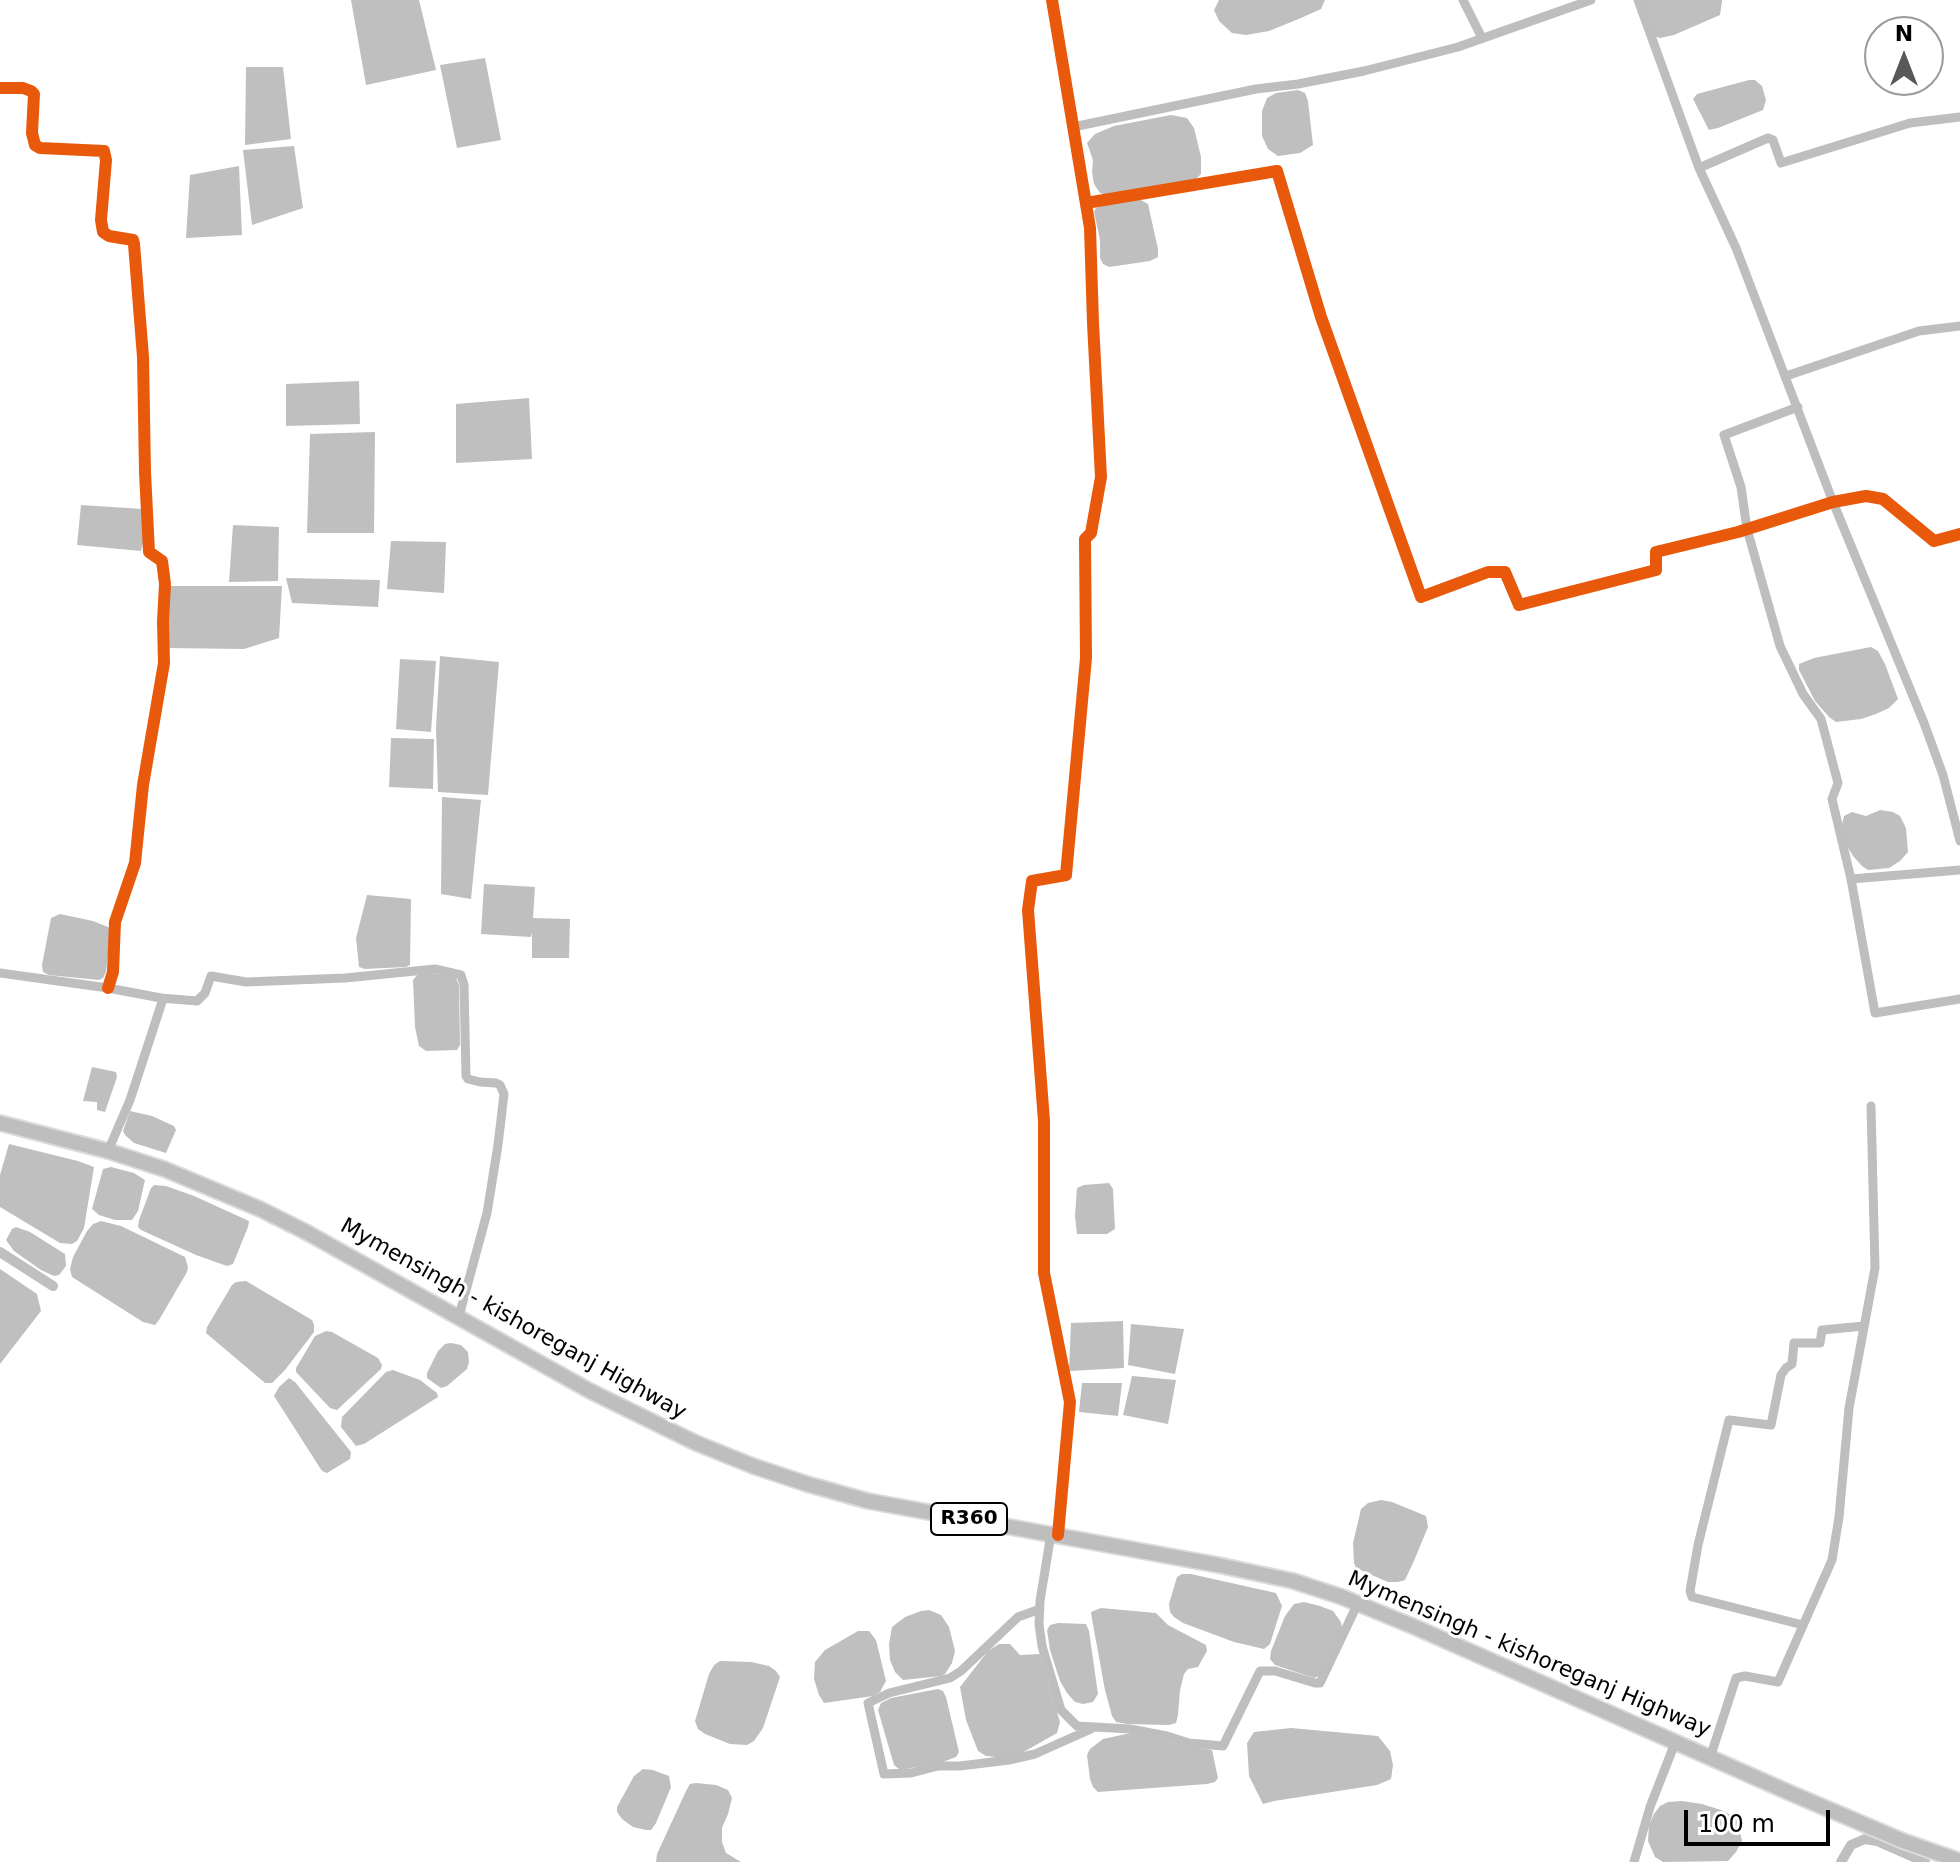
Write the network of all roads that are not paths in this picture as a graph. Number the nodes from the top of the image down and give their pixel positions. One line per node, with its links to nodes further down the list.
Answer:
1 (1052, 0): 8 (street)
2 (1463, 0): 5 (street)
3 (1591, 0): 5 (street)
4 (1638, 0): 9 (street)
5 (1482, 38): 8 (street)
6 (0, 88): 21 (street)
7 (1960, 117): 9 (street)
8 (1073, 127): 10 (street)
9 (1699, 168): 12 (street)
10 (1086, 203): 15 (street); 29 (street)
11 (1960, 326): 12 (street)
12 (1786, 376): 13 (street)
13 (1798, 407): 14 (street); 15 (street)
14 (1833, 502): 15 (street); 16 (street); 17 (street)
15 (1747, 529): 19 (street)
16 (1960, 534)
17 (1960, 841)
18 (1960, 870): 19 (street)
19 (1851, 879): 23 (street)
20 (0, 973): 21 (street)
21 (108, 988): 22 (street)
22 (161, 998): 26 (street); 27 (street)
23 (1960, 999)
24 (1871, 1106): 28 (street)
25 (0, 1123): 26 (main road, Mymensingh - kishoreganj Highway / R360)
26 (108, 1151): 27 (main road, Mymensingh - kishoreganj Highway / R360)
27 (459, 1316): 29 (main road, Mymensingh - kishoreganj Highway / R360)
28 (1864, 1326): 32 (street); 32 (street)
29 (1054, 1534): 30 (main road, Mymensingh - kishoreganj Highway / R360); 31 (street)
30 (1358, 1603): 33 (street); 34 (main road, Mymensingh - kishoreganj Highway / R360)
31 (1040, 1609): 33 (street); 33 (street)
32 (1803, 1625): 35 (street)
33 (1095, 1728)
34 (1675, 1743): 35 (main road, Mymensingh - kishoreganj Highway / R360); 37 (street)
35 (1710, 1758): 36 (main road, Mymensingh - kishoreganj Highway / R360)
36 (1960, 1861)
37 (1634, 1862)

